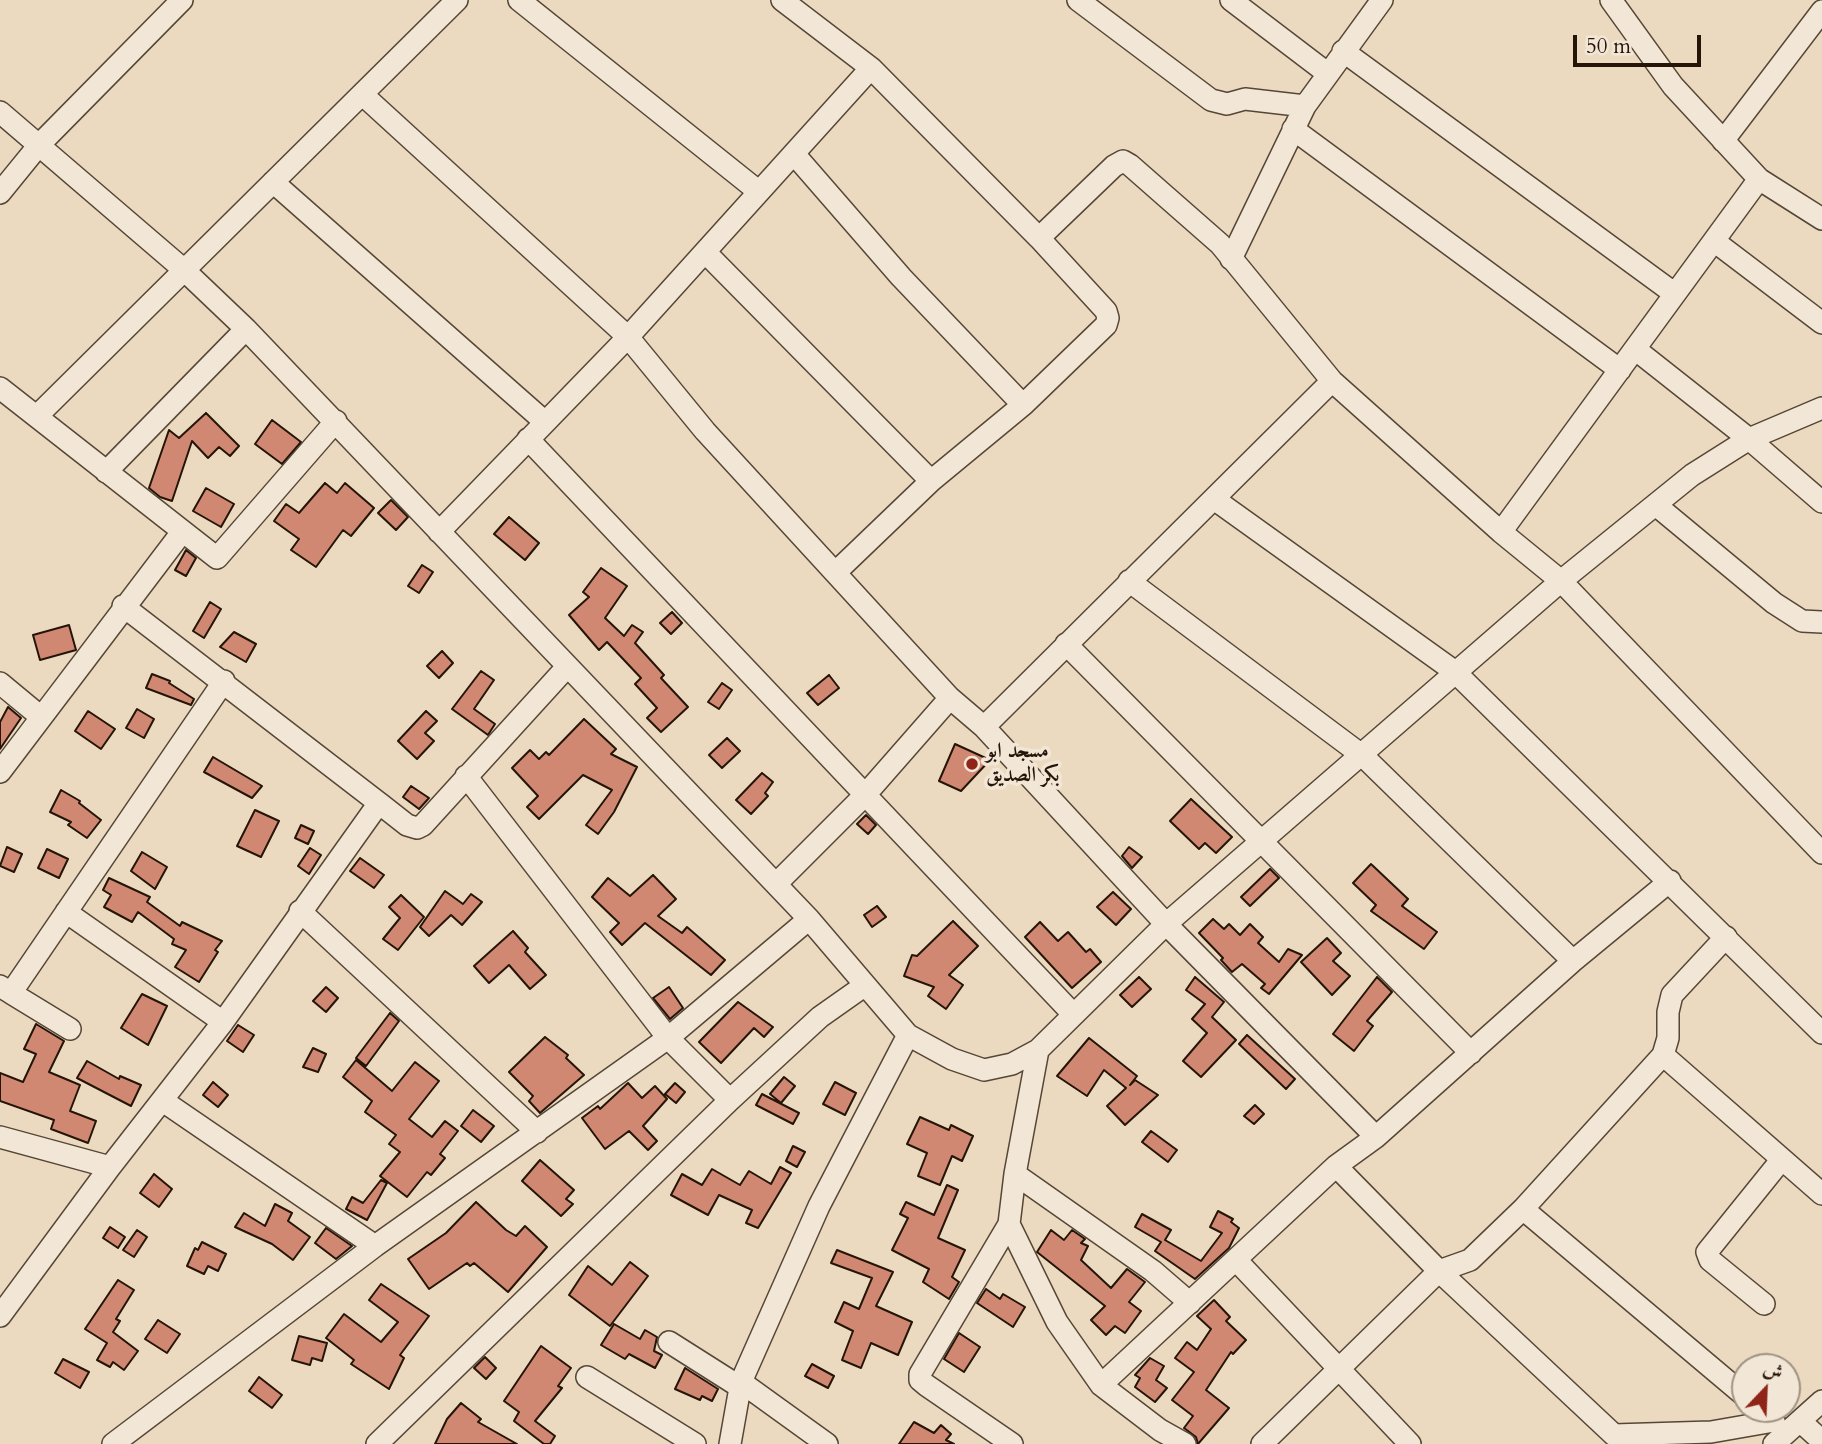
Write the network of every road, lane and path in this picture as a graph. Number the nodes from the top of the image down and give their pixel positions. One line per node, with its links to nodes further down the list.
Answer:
1 (181, 0): 18 (street)
2 (457, 0): 13 (street)
3 (782, 0): 11 (street)
4 (1078, 0): 14 (street)
5 (1231, 0): 12 (street)
6 (1382, 0): 10 (street)
7 (1611, 0): 17 (street)
8 (524, 1): 22 (street)
9 (1822, 11): 17 (street)
10 (1343, 51): 12 (street); 30 (street)
11 (871, 68): 19 (street); 25 (street)
12 (1327, 73): 14 (street)
13 (363, 95): 21 (street); 33 (street)
14 (1304, 106): 16 (street)
15 (0, 113): 18 (street)
16 (1293, 129): 28 (street); 35 (street)
17 (1723, 141): 20 (street)
18 (40, 145): 23 (street); 29 (street)
19 (794, 155): 22 (street); 38 (street)
20 (1759, 179): 24 (street); 26 (street)
21 (273, 182): 29 (street); 42 (street)
22 (758, 191): 27 (street)
23 (0, 193)
24 (1822, 219)
25 (1040, 238): 28 (street); 38 (street)
26 (1714, 241): 30 (street); 31 (street)
27 (705, 252): 33 (street); 46 (street)
28 (1231, 259): 36 (street)
29 (183, 269): 32 (street); 40 (street)
30 (1675, 294): 34 (street)
31 (1822, 323)
32 (246, 329): 41 (street); 45 (street)
33 (628, 337): 42 (street); 53 (street)
34 (1635, 349): 35 (street); 44 (street)
35 (1620, 370): 50 (street)
36 (1332, 381): 47 (street); 50 (street)
37 (0, 388): 40 (street)
38 (1023, 405): 46 (street)
39 (1822, 408): 44 (street)
40 (37, 416): 45 (street)
41 (336, 421): 51 (street); 52 (street)
42 (545, 422): 43 (street)
43 (528, 439): 52 (street); 69 (street)
44 (1749, 439): 48 (street); 49 (street)
45 (106, 472): 51 (street)
46 (931, 481): 53 (street)
47 (1214, 499): 54 (street); 60 (street)
48 (1822, 502)
49 (1657, 506): 55 (street); 57 (street)
50 (1501, 531): 55 (street)
51 (182, 532): 56 (street)
52 (439, 533): 59 (street)
53 (836, 572): 63 (street)
54 (1129, 581): 58 (street); 66 (street)
55 (1561, 581): 60 (street); 72 (street)
56 (123, 606): 61 (street); 64 (street)
57 (1822, 622)
58 (1066, 644): 65 (street); 71 (street)
59 (566, 668): 68 (street); 74 (street)
60 (1454, 671): 66 (street); 73 (street)
61 (224, 681): 70 (street); 76 (street)
62 (0, 683): 64 (street)
63 (950, 698): 65 (street); 69 (street)
64 (41, 717): 67 (street)
65 (984, 727): 78 (street)
66 (1363, 756): 71 (street); 80 (street)
67 (0, 772)
68 (466, 776): 70 (street); 88 (street)
69 (865, 795): 74 (street); 83 (street)
70 (379, 803): 75 (street)
71 (1261, 841): 78 (street); 90 (street)
72 (1822, 853)
73 (1670, 881): 79 (street); 80 (street)
74 (775, 884): 77 (street)
75 (300, 911): 84 (street); 94 (street)
76 (66, 912): 82 (street); 84 (street)
77 (809, 919): 81 (street); 88 (street)
78 (1166, 924): 83 (street); 95 (street)
79 (1726, 937): 86 (street); 91 (street)
80 (1573, 961): 90 (street)
81 (864, 986): 87 (street); 92 (street)
82 (6, 989): 85 (street)
83 (1073, 1014): 89 (street)
84 (223, 1022): 93 (street)
85 (70, 1029)
86 (1822, 1033)
87 (908, 1035): 89 (street); 115 (street)
88 (668, 1038): 92 (street); 94 (street)
89 (1038, 1050): 100 (street)
90 (1471, 1053): 95 (street)
91 (1663, 1055): 97 (street); 102 (street)
92 (730, 1100): 124 (street)
93 (163, 1101): 99 (street); 104 (street)
94 (537, 1132): 104 (street)
95 (1376, 1137): 98 (street)
96 (0, 1138): 99 (street)
97 (1782, 1159): 101 (street); 110 (street)
98 (1336, 1166): 105 (street); 106 (street)
99 (110, 1167): 108 (street)
100 (1015, 1174): 103 (street); 109 (street)
101 (1822, 1194)
102 (1523, 1209): 106 (street); 116 (street)
103 (1009, 1224): 117 (street); 128 (street)
104 (375, 1246): 123 (street)
105 (1237, 1261): 109 (street); 113 (street)
106 (1439, 1271): 113 (street); 121 (street)
107 (0, 1281): 108 (street)
108 (21, 1284): 111 (street)
109 (1190, 1303): 117 (street)
110 (1764, 1304)
111 (0, 1316)
112 (669, 1342): 115 (street)
113 (1339, 1368): 130 (street); 131 (street)
114 (587, 1377): 125 (street)
115 (741, 1384): 126 (street); 127 (street)
116 (1731, 1384)
117 (1101, 1385): 129 (street)
118 (1822, 1401): 119 (street)
119 (1779, 1425): 120 (street); 122 (street)
120 (1707, 1438): 121 (street)
121 (1613, 1441)
122 (1822, 1441)
123 (113, 1444)
124 (377, 1444)
125 (695, 1444)
126 (730, 1444)
127 (827, 1444)
128 (1012, 1444)
129 (1185, 1444)
130 (1262, 1444)
131 (1410, 1444)

